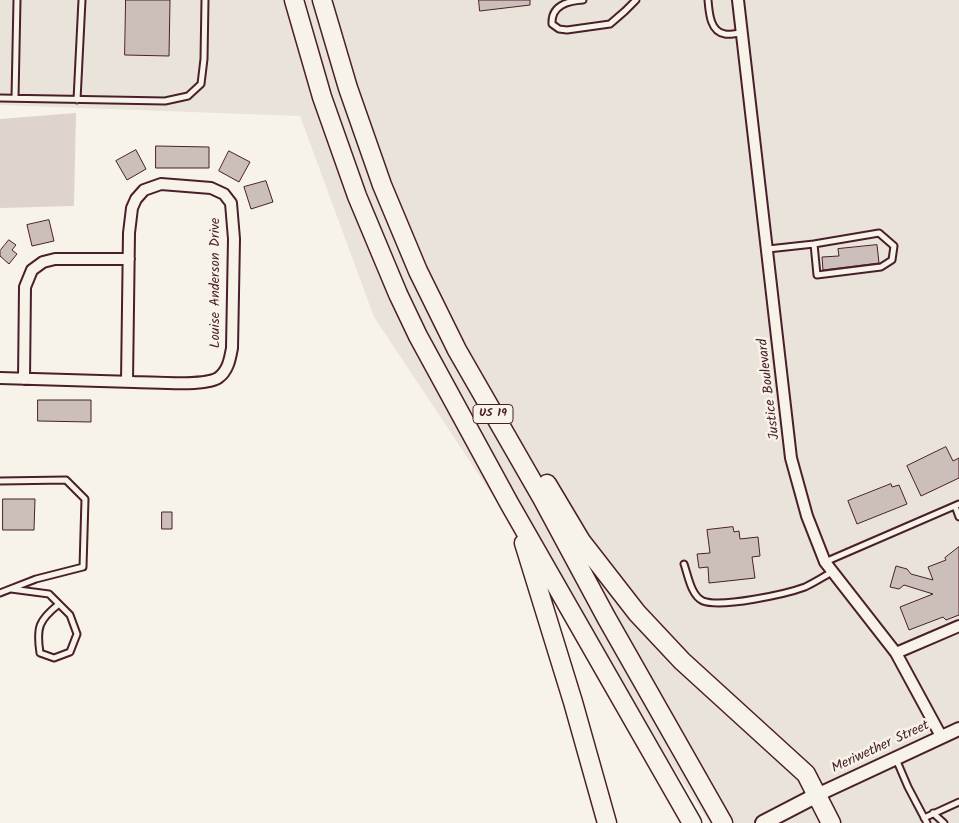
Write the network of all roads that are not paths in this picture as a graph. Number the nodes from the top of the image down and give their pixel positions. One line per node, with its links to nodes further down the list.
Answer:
1 (17, 0): 12 (lane)
2 (82, 0): 13 (lane)
3 (205, 0): 13 (lane)
4 (294, 0): 22 (highway, US 19)
5 (322, 0): 17 (highway, US 19)
6 (583, 0): 7 (lane)
7 (636, 0)
8 (708, 0): 10 (lane)
9 (738, 0): 10 (street, Justice Boulevard)
10 (742, 33): 15 (street, Justice Boulevard)
11 (0, 98): 12 (lane)
12 (14, 98): 13 (lane)
13 (77, 100)
14 (814, 244): 14 (lane); 15 (lane)
15 (768, 249): 25 (street, Justice Boulevard)
16 (129, 258): 19 (street); 20 (street, Louise Anderson Drive); 20 (street, Louise Anderson Drive)
17 (457, 350): 36 (highway); 42 (highway, US 19)
18 (0, 378): 19 (street, Louise Anderson Drive)
19 (24, 379): 20 (street, Louise Anderson Drive)
20 (127, 382)
21 (0, 481): 28 (lane)
22 (510, 503): 39 (highway); 41 (highway, US 19)
23 (957, 505): 24 (lane); 25 (lane)
24 (959, 517)
25 (825, 562): 27 (street, Justice Boulevard)
26 (684, 564): 27 (lane)
27 (832, 572): 32 (street, Justice Boulevard)
28 (10, 589): 29 (lane); 30 (lane)
29 (0, 593)
30 (60, 604): 30 (lane)
31 (959, 626): 32 (street)
32 (896, 653): 34 (street, Justice Boulevard)
33 (959, 729): 34 (street, Meriwether Street)
34 (942, 736): 35 (street, Meriwether Street)
35 (896, 758): 36 (street, Meriwether Street); 40 (lane)
36 (817, 795): 43 (main road); 44 (highway)
37 (959, 802): 38 (lane)
38 (933, 813): 40 (lane); 45 (lane)
39 (604, 818)
40 (925, 820)
41 (691, 822)
42 (723, 823)
43 (763, 823)
44 (831, 823)
45 (944, 823)

